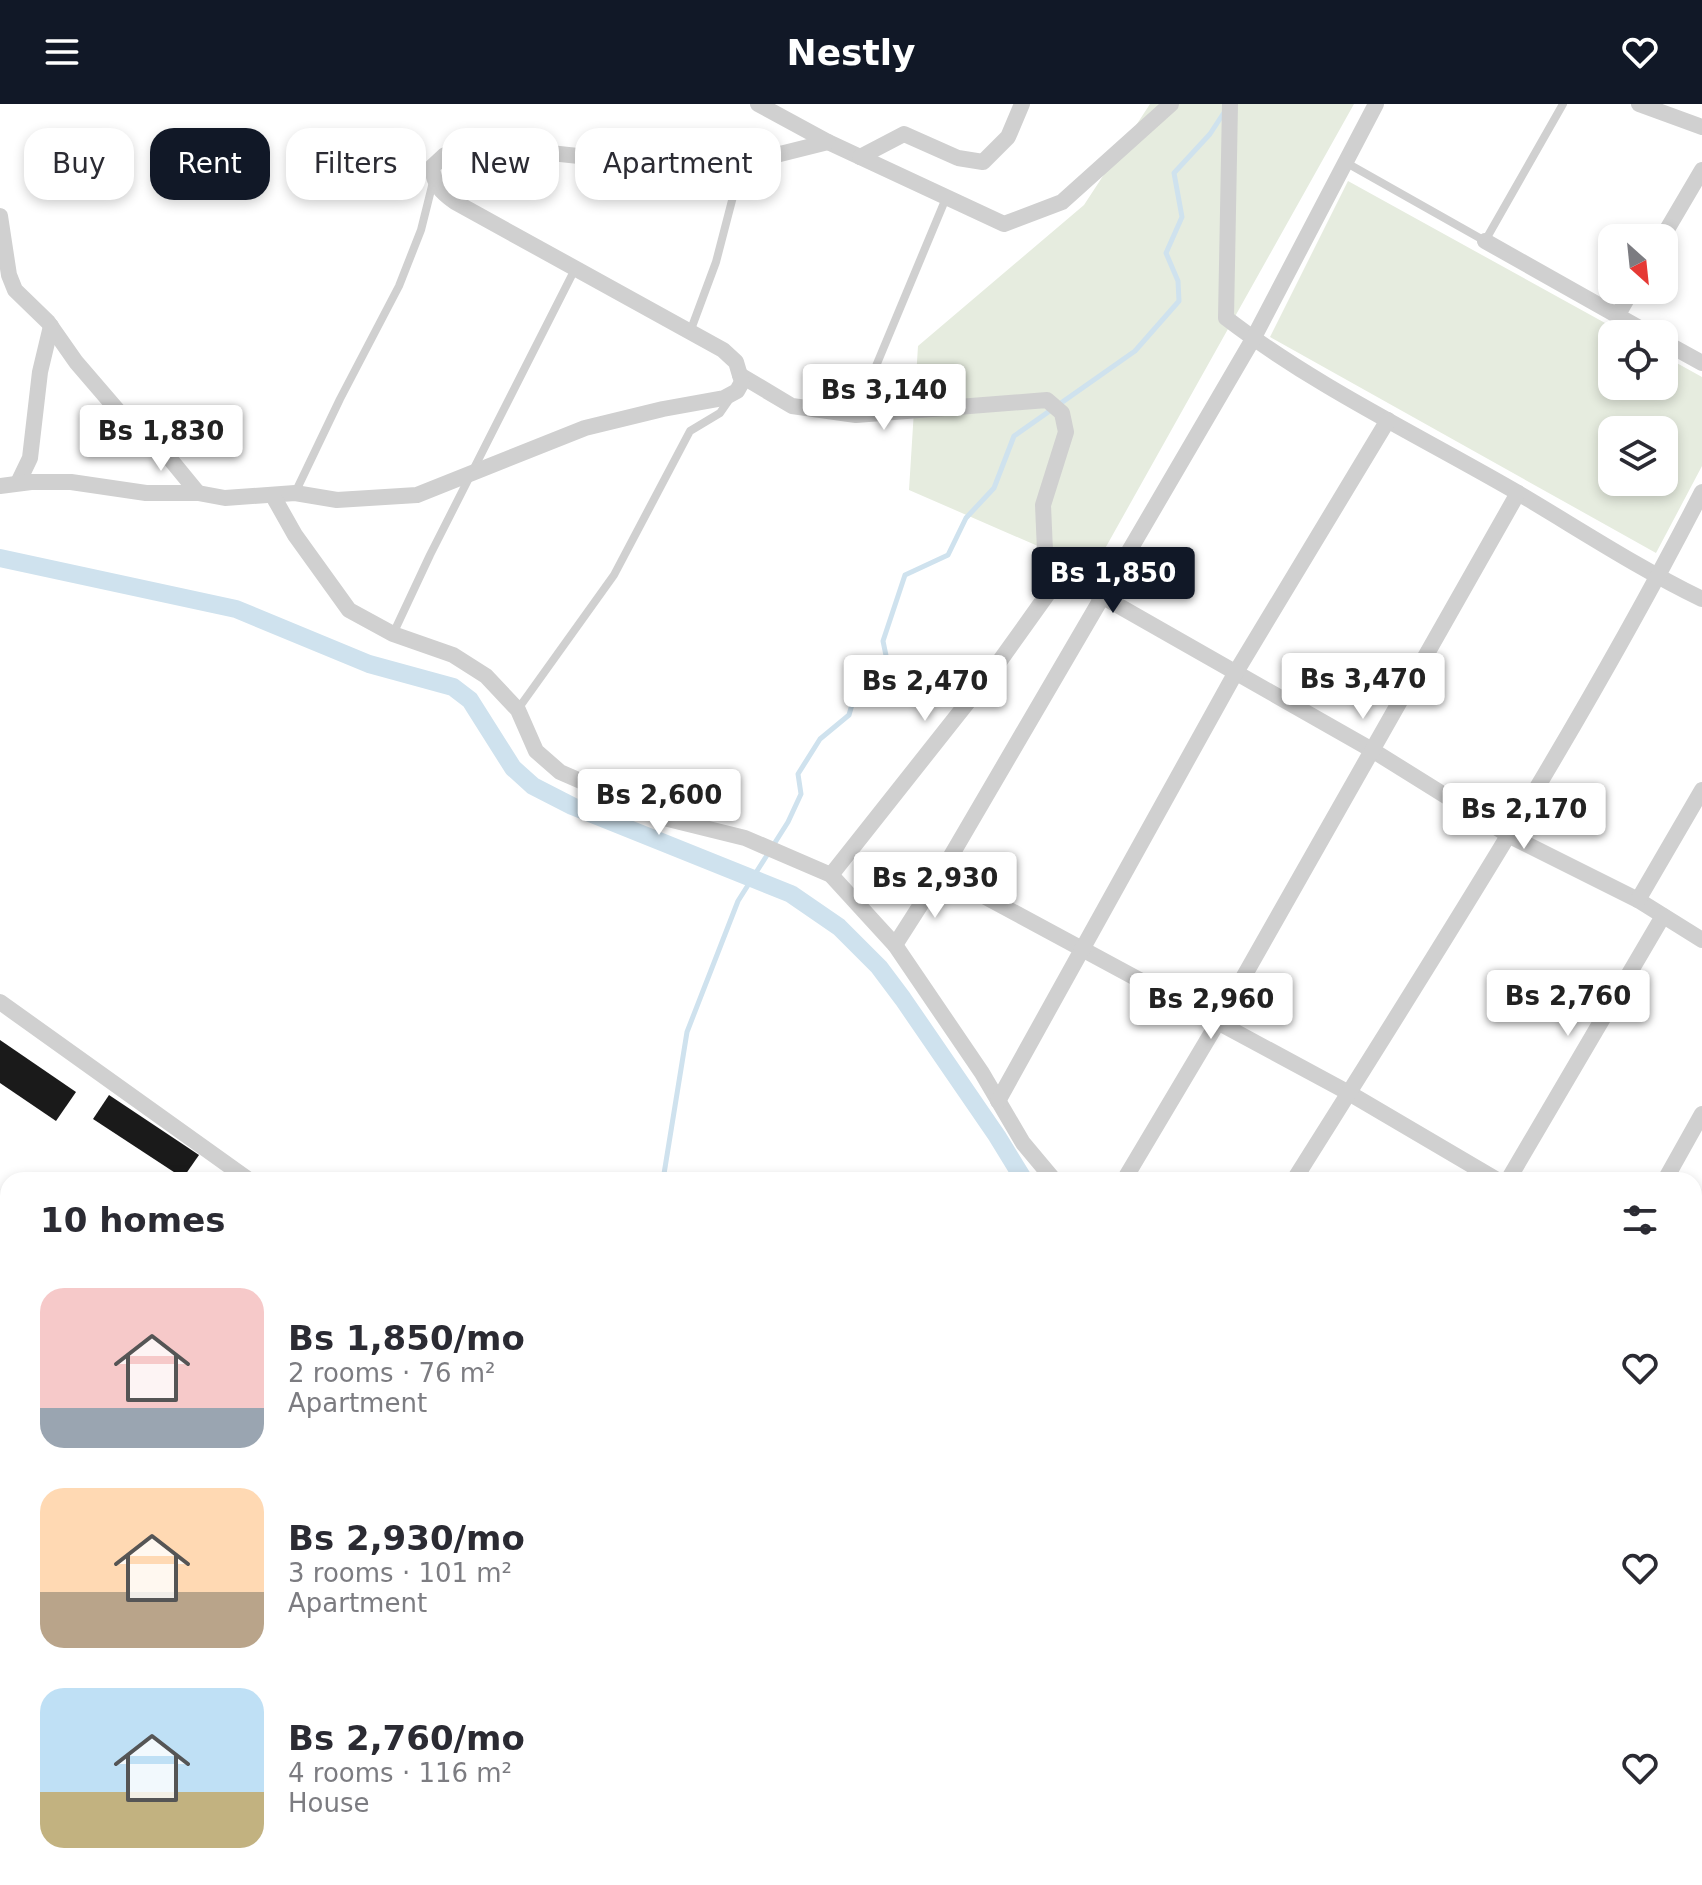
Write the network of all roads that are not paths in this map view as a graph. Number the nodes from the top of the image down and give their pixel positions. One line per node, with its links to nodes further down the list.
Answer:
1 (758, 104): 9 (street)
2 (1022, 104): 12 (street)
3 (1171, 104): 16 (street)
4 (1230, 104): 27 (street)
5 (1376, 104): 13 (street)
6 (1563, 104): 20 (lane)
7 (1639, 104): 8 (street)
8 (1702, 127)
9 (828, 142): 10 (street); 12 (street)
10 (781, 153)
11 (575, 156): 15 (street)
12 (860, 157): 16 (street)
13 (1344, 162): 20 (lane); 27 (street)
14 (1702, 170): 19 (street)
15 (433, 181): 21 (street); 39 (lane)
16 (946, 197): 32 (lane)
17 (733, 200): 26 (lane)
18 (0, 216): 25 (street)
19 (1670, 224)
20 (1485, 241): 23 (street)
21 (575, 269): 26 (street); 34 (lane)
22 (1624, 304): 23 (street)
23 (1617, 316): 24 (street)
24 (1624, 320)
25 (51, 326): 35 (street); 38 (street)
26 (690, 332): 30 (street)
27 (1253, 339): 33 (street); 44 (street)
28 (1678, 350): 29 (street)
29 (1702, 363)
30 (740, 375): 31 (street); 32 (street)
31 (734, 392): 34 (street); 48 (lane)
32 (856, 415): 42 (street)
33 (1388, 420): 40 (street); 47 (street)
34 (472, 473): 39 (street); 46 (lane)
35 (18, 483): 36 (street); 38 (street)
36 (0, 486)
37 (1702, 492): 43 (street)
38 (198, 493): 41 (street)
39 (295, 493): 41 (street)
40 (1518, 493): 43 (street); 49 (street)
41 (273, 496): 46 (street)
42 (1054, 569): 44 (street); 53 (street)
43 (1658, 578): 45 (street); 51 (street)
44 (1101, 595): 47 (street); 52 (street)
45 (1702, 599)
46 (393, 634): 48 (street)
47 (1236, 672): 49 (street); 58 (street)
48 (518, 710): 53 (street)
49 (1372, 750): 51 (street); 60 (street)
50 (1702, 790): 54 (street)
51 (1510, 836): 54 (street); 61 (street)
52 (941, 873): 57 (street); 58 (street)
53 (831, 875): 57 (street)
54 (1638, 900): 55 (street)
55 (1663, 916): 56 (street); 69 (street)
56 (1702, 940)
57 (895, 945): 62 (street)
58 (1084, 950): 60 (street); 62 (street)
59 (0, 1002): 64 (street)
60 (1218, 1022): 61 (street); 66 (street)
61 (1349, 1093): 67 (street); 68 (street)
62 (998, 1101): 65 (street)
63 (1702, 1114): 70 (street)
64 (238, 1172)
65 (1047, 1172)
66 (1129, 1172)
67 (1299, 1172)
68 (1483, 1172)
69 (1513, 1172)
70 (1669, 1172)

